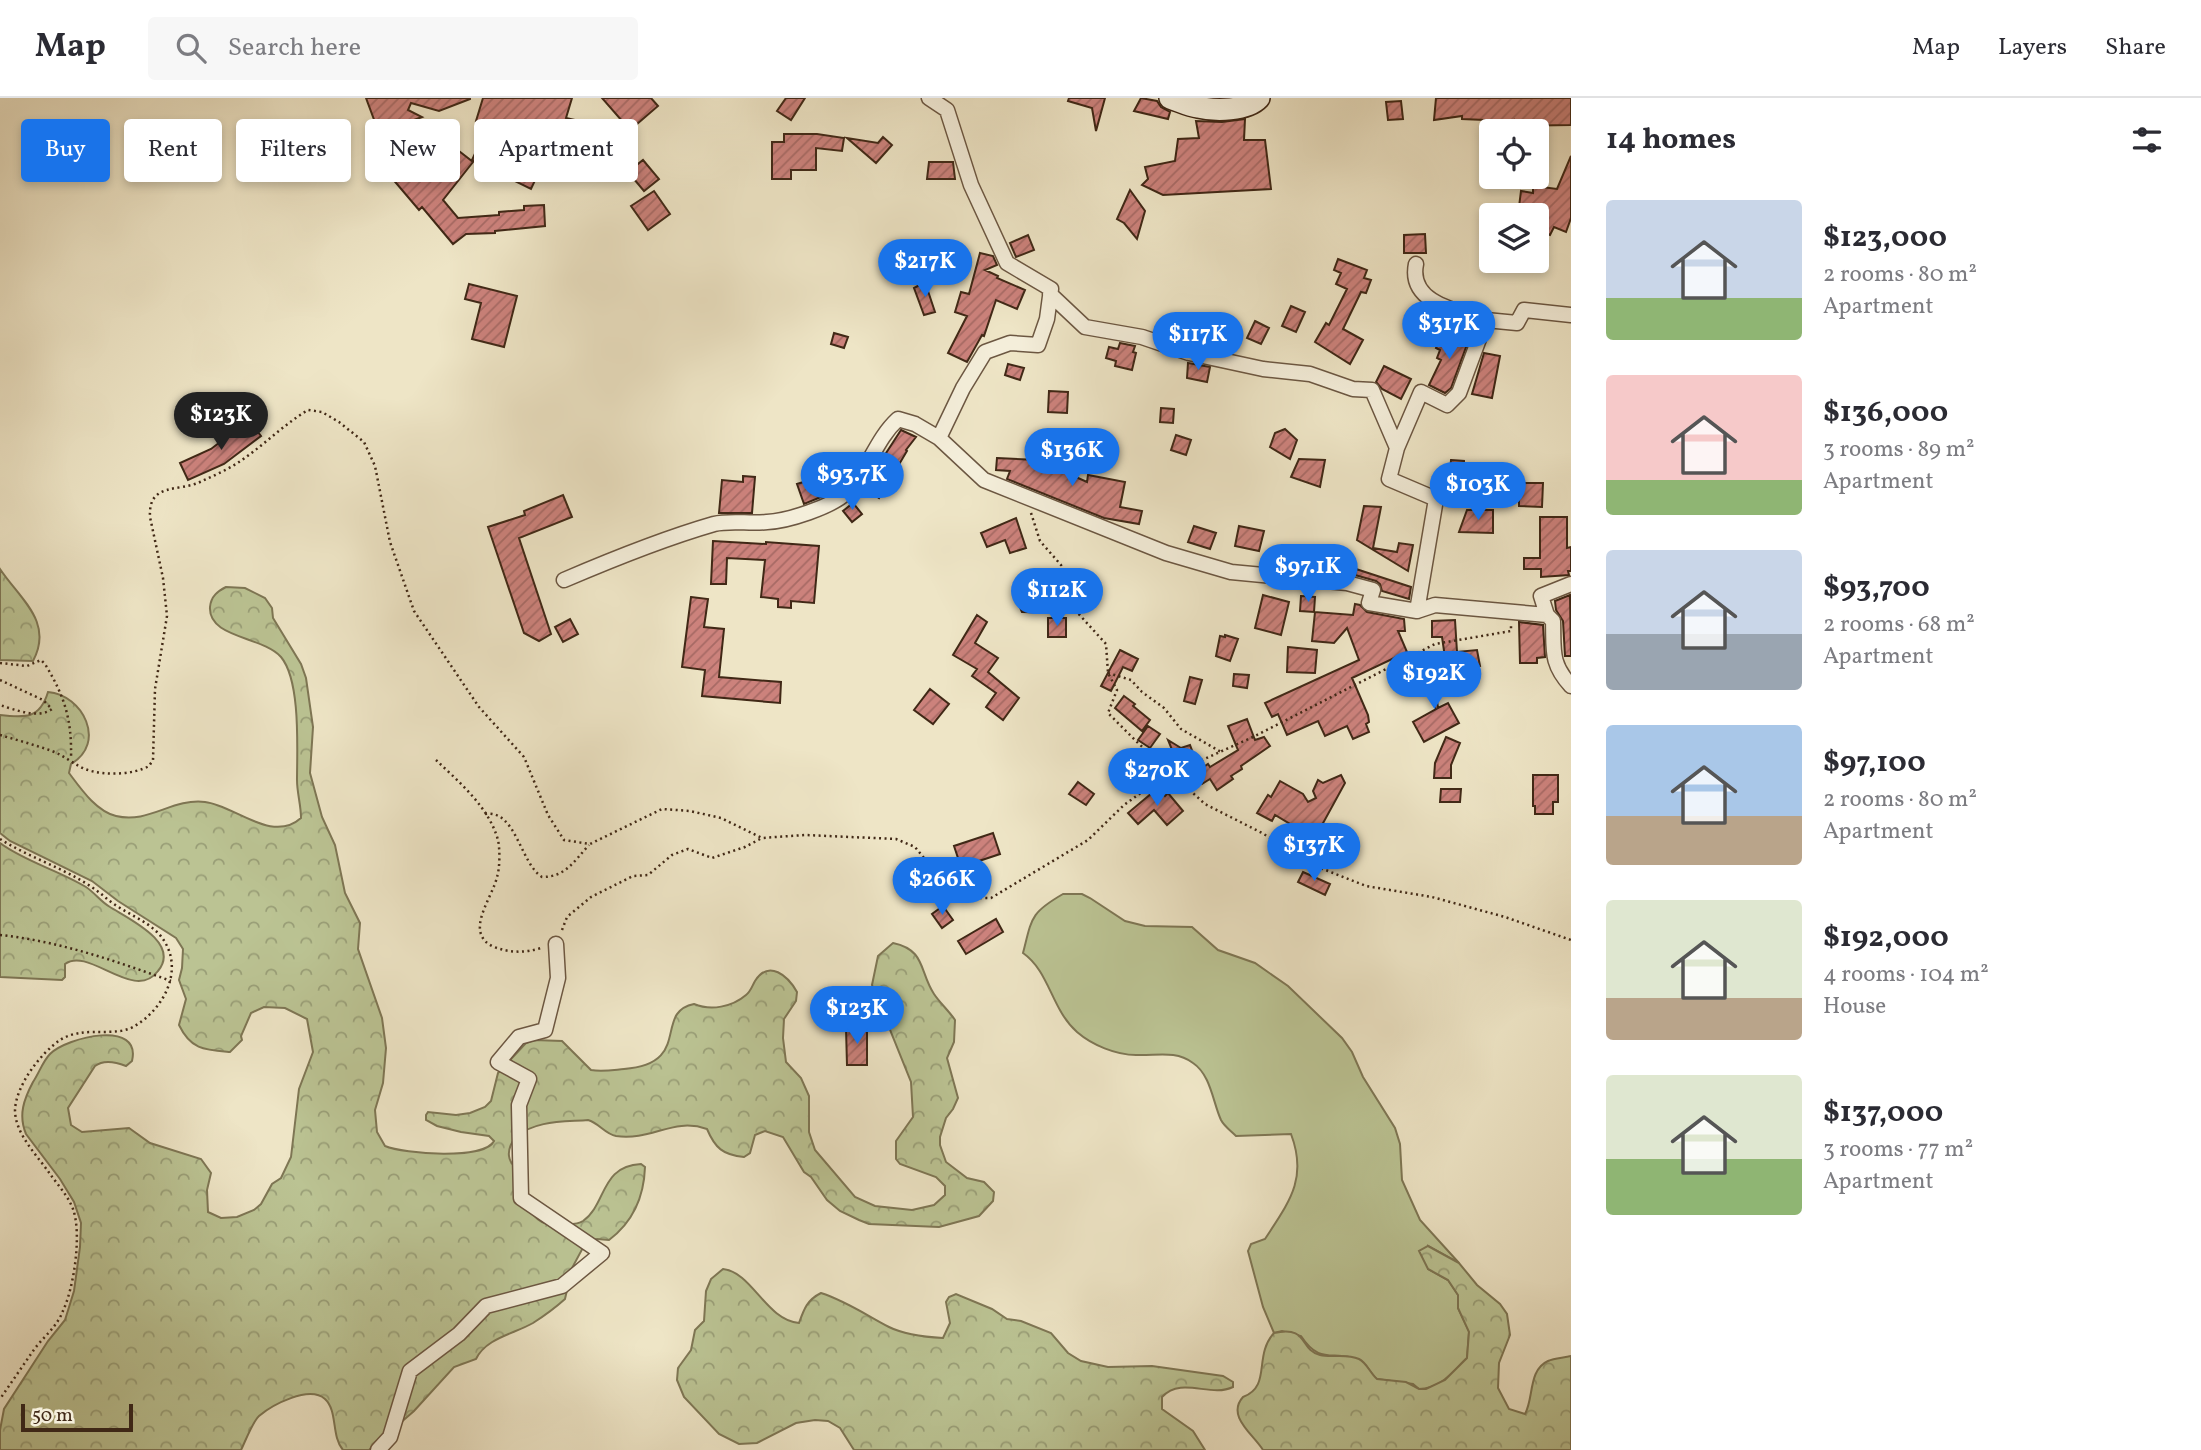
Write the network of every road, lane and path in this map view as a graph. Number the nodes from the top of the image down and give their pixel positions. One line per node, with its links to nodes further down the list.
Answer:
1 (929, 98): 5 (street)
2 (1170, 98): 3 (main road)
3 (1259, 98)
4 (1416, 264): 7 (street)
5 (1050, 294): 8 (street); 9 (street)
6 (1571, 315): 7 (street)
7 (1486, 320): 9 (street)
8 (939, 438): 10 (street); 11 (street)
9 (1397, 448): 13 (street)
10 (1027, 498): 13 (street); 17 (path)
11 (564, 580)
12 (1571, 584): 15 (street)
13 (1417, 611): 14 (street)
14 (1513, 613): 15 (street); 22 (path)
15 (1546, 615): 19 (street)
16 (0, 663): 23 (path)
17 (1108, 673): 22 (path); 25 (path)
18 (0, 680): 20 (path)
19 (1571, 686)
20 (0, 705)
21 (0, 735): 23 (path)
22 (1221, 752): 25 (path)
23 (71, 759): 29 (path)
24 (436, 760): 26 (path)
25 (1173, 775): 27 (path); 31 (path)
26 (485, 814): 29 (path); 32 (path)
27 (762, 838): 29 (path); 32 (path)
28 (0, 839): 33 (path)
29 (590, 844)
30 (0, 935): 33 (path)
31 (1571, 940)
32 (556, 944): 35 (street)
33 (171, 981): 34 (path)
34 (0, 1399)
35 (379, 1450)

